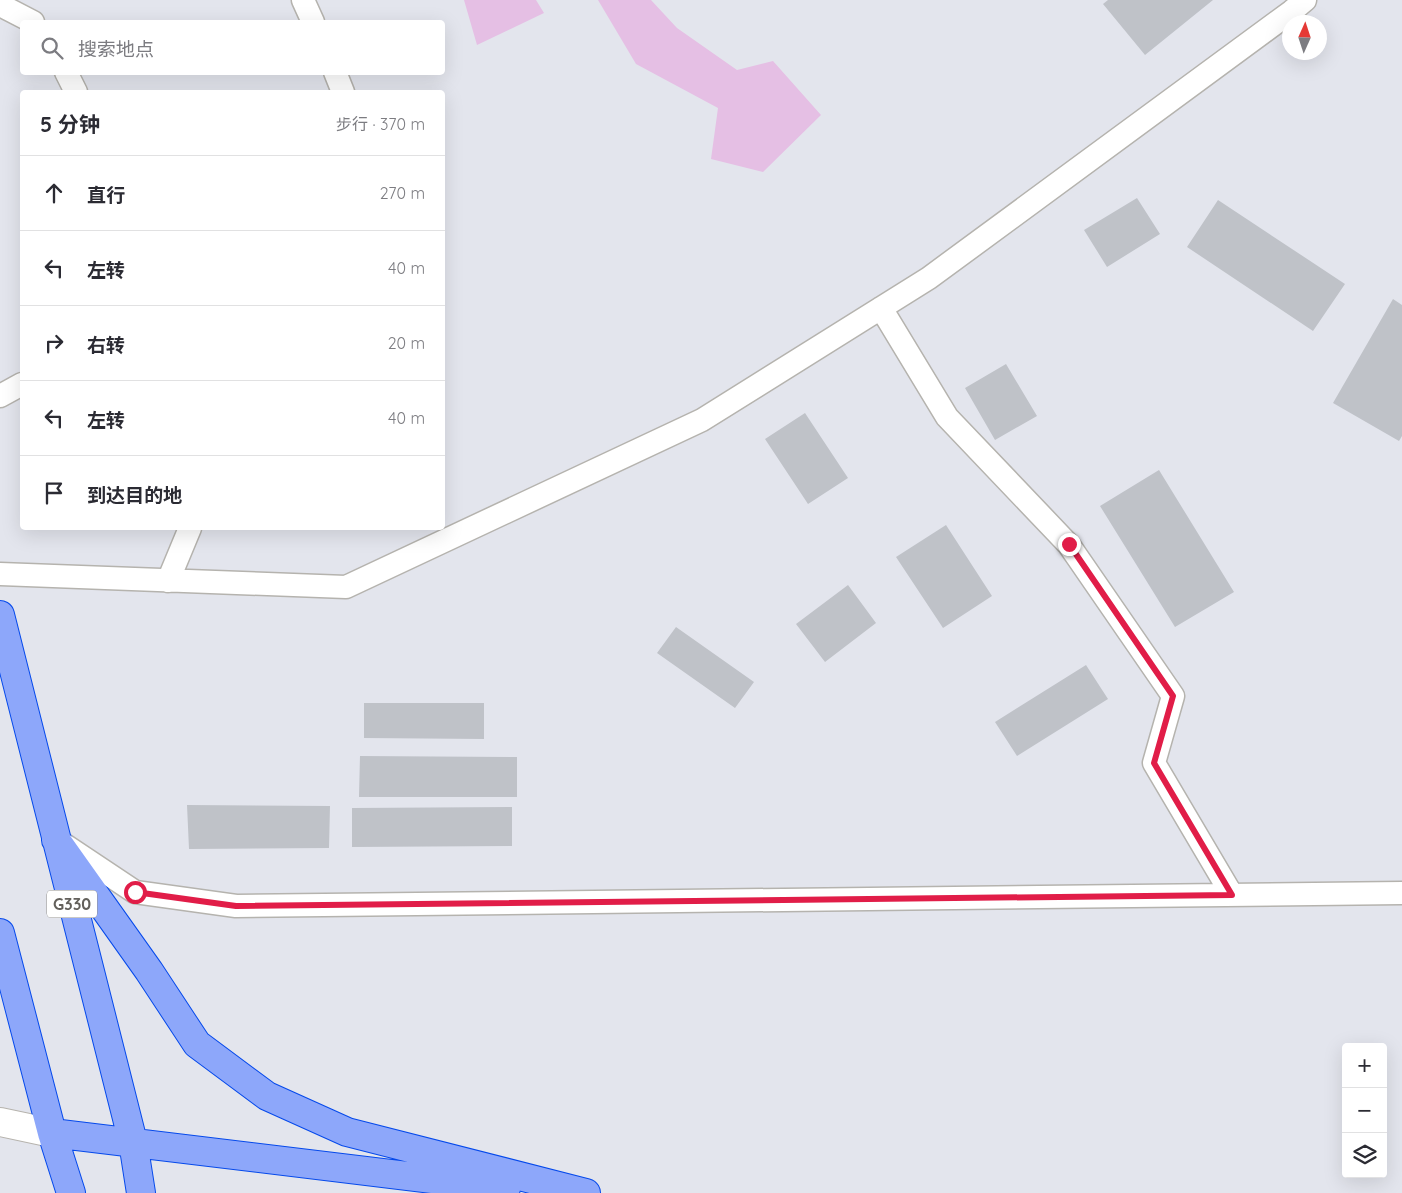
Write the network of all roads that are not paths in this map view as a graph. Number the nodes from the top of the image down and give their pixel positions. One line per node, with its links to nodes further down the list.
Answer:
1 (303, 0): 5 (street)
2 (1305, 0): 10 (street)
3 (0, 5): 4 (street)
4 (29, 20)
5 (312, 20)
6 (68, 75): 8 (street)
7 (336, 75): 9 (street)
8 (75, 90)
9 (342, 90)
10 (881, 308): 15 (street); 19 (street)
11 (20, 385): 12 (street)
12 (0, 396)
13 (189, 530): 15 (street)
14 (0, 574): 15 (street)
15 (168, 581)
16 (0, 615): 17 (highway, G330)
17 (56, 840): 19 (street); 23 (highway, G330); 27 (highway)
18 (1402, 893): 19 (street)
19 (1232, 895)
20 (0, 933): 22 (highway)
21 (0, 1122): 22 (street)
22 (52, 1132): 23 (highway); 24 (highway)
23 (133, 1142): 25 (highway, G330); 26 (highway)
24 (77, 1192)
25 (141, 1193)
26 (550, 1193)
27 (586, 1193)

